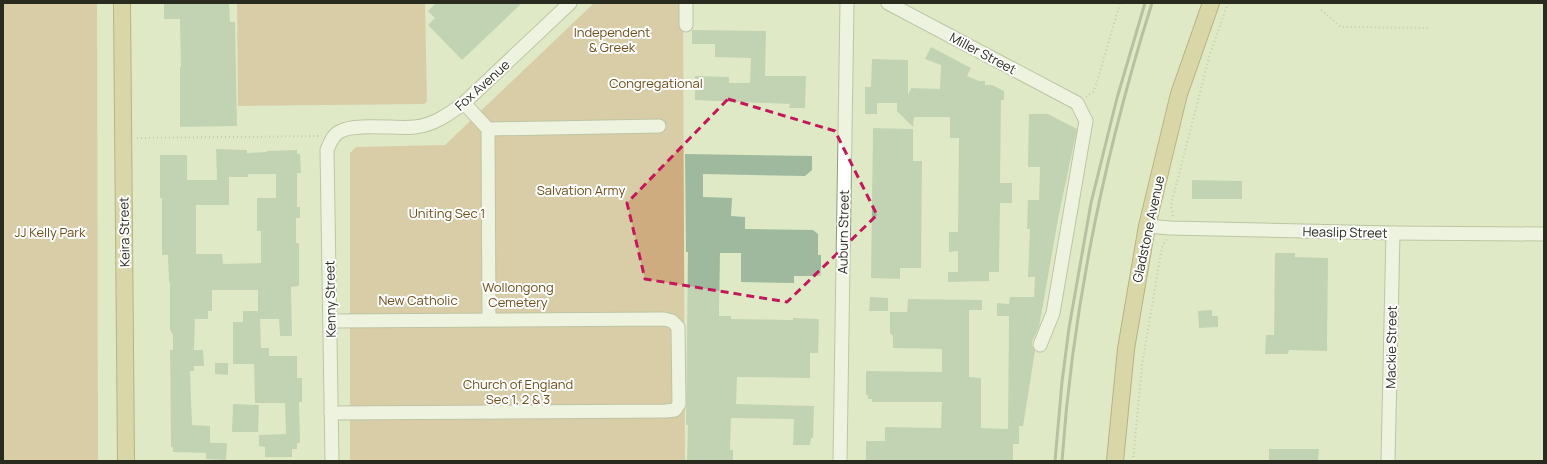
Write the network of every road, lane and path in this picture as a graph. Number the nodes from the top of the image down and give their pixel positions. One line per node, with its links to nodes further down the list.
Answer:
1 (122, 3): 16 (main road, Keira Street)
2 (570, 3): 12 (street, Fox Avenue)
3 (686, 3): 10 (street)
4 (847, 3): 29 (street, Auburn Street)
5 (888, 3): 13 (street, Miller Street)
6 (1120, 3): 13 (path)
7 (1211, 3): 19 (main road, Gladstone Avenue)
8 (1228, 3): 18 (path, Gladstone Avenue)
9 (1321, 10): 11 (path)
10 (686, 25)
11 (1429, 28)
12 (464, 103): 15 (street); 17 (street, Fox Avenue)
13 (1077, 103): 25 (street)
14 (660, 126): 15 (street)
15 (488, 129): 23 (street)
16 (122, 139): 17 (path); 27 (main road, Keira Street)
17 (332, 139): 24 (street, Kenny Street)
18 (1173, 216)
19 (1147, 226): 20 (street, Heaslip Street); 30 (main road, Gladstone Avenue)
20 (1393, 233): 21 (street, Heaslip Street); 32 (street, Mackie Street)
21 (1544, 234)
22 (1167, 241): 31 (path)
23 (488, 319): 24 (street); 26 (street)
24 (330, 321): 26 (street, Kenny Street)
25 (1040, 345)
26 (331, 414): 28 (street, Kenny Street)
27 (126, 461)
28 (332, 461)
29 (840, 461)
30 (1115, 461)
31 (1133, 461)
32 (1388, 461)

